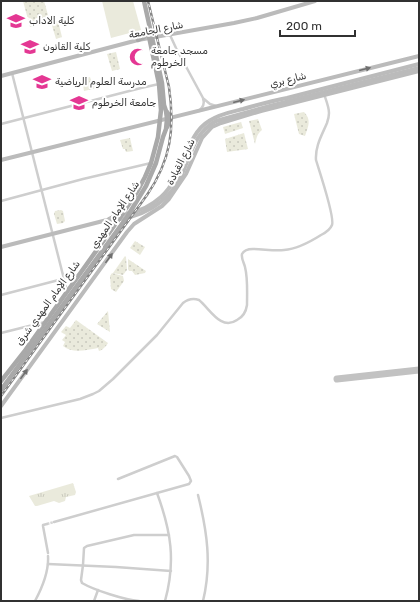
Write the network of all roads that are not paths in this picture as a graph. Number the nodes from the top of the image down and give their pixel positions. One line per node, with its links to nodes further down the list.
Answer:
1 (143, 1): 3 (main road, شارع الإمام المهدي); 5 (main road, شارع الإمام المهدي)
2 (315, 1): 4 (main road, شارع الجامعة)
3 (148, 30): 5 (main road, شارع الإمام المهدي); 6 (main road)
4 (170, 35): 5 (main road, شارع الجامعة); 15 (street)
5 (151, 38): 6 (main road, شارع الجامعة); 13 (main road, شارع الإمام المهدي); 20 (main road, شارع الإمام المهدي)
6 (138, 40): 11 (main road, شارع الجامعة)
7 (419, 56): 17 (main road, شارع بري, one-way to 7)
8 (419, 64): 16 (main road, شارع القيادة)
9 (419, 68): 14 (main road, شارع القيادة)
10 (419, 71): 14 (main road, شارع القيادة)
11 (12, 73): 12 (main road, شارع الجامعة); 19 (street)
12 (1, 76)
13 (159, 84): 19 (street); 21 (main road, شارع الإمام المهدي)
14 (324, 94): 16 (main road, شارع القيادة); 44 (street)
15 (203, 98): 17 (street); 18 (street)
16 (270, 105): 28 (main road, شارع القيادة); 30 (main road, شارع القيادة)
17 (217, 106): 18 (main road, شارع بري)
18 (199, 111): 20 (main road, شارع بري)
19 (23, 118): 22 (street); 23 (street)
20 (169, 118): 21 (main road, شارع بري); 28 (main road, شارع الإمام المهدي)
21 (160, 120): 23 (main road, شارع بري); 25 (main road, شارع الإمام المهدي)
22 (1, 124)
23 (32, 152): 24 (main road, شارع بري); 26 (street)
24 (1, 160)
25 (151, 163): 26 (street); 29 (main road, شارع الإمام المهدي)
26 (42, 190): 27 (street); 31 (street)
27 (1, 201)
28 (128, 216): 29 (main road, شارع القيادة); 30 (main road); 33 (main road, شارع الإمام المهدي)
29 (121, 217): 31 (main road, شارع القيادة); 33 (main road, شارع الإمام المهدي شرق)
30 (134, 224): 35 (main road, شارع القيادة, one-way to 30)
31 (53, 234): 32 (main road, شارع القيادة); 36 (street)
32 (1, 247)
33 (86, 270): 34 (main road, شارع الإمام المهدي شرق); 35 (street); 42 (main road, شارع الإمام المهدي)
34 (79, 275): 36 (street); 37 (main road, شارع الإمام المهدي شرق)
35 (95, 276): 43 (main road, شارع القيادة, one-way to 35)
36 (64, 279): 37 (street); 38 (street)
37 (67, 291): 39 (main road, شارع الإمام المهدي شرق)
38 (1, 295)
39 (45, 322): 40 (street); 41 (main road, شارع الإمام المهدي شرق)
40 (1, 333)
41 (1, 381)
42 (1, 390)
43 (1, 406)
44 (1, 418)
45 (118, 480): 46 (street)
46 (157, 493): 48 (street); 50 (street)
47 (198, 495): 59 (street)
48 (54, 522)
49 (48, 524): 51 (street)
50 (169, 535): 52 (street); 53 (street)
51 (48, 564): 52 (street); 55 (street)
52 (83, 565): 53 (street); 54 (street)
53 (171, 571): 58 (street)
54 (98, 590): 56 (street); 57 (street)
55 (35, 601)
56 (94, 601)
57 (139, 601)
58 (165, 601)
59 (203, 601)

